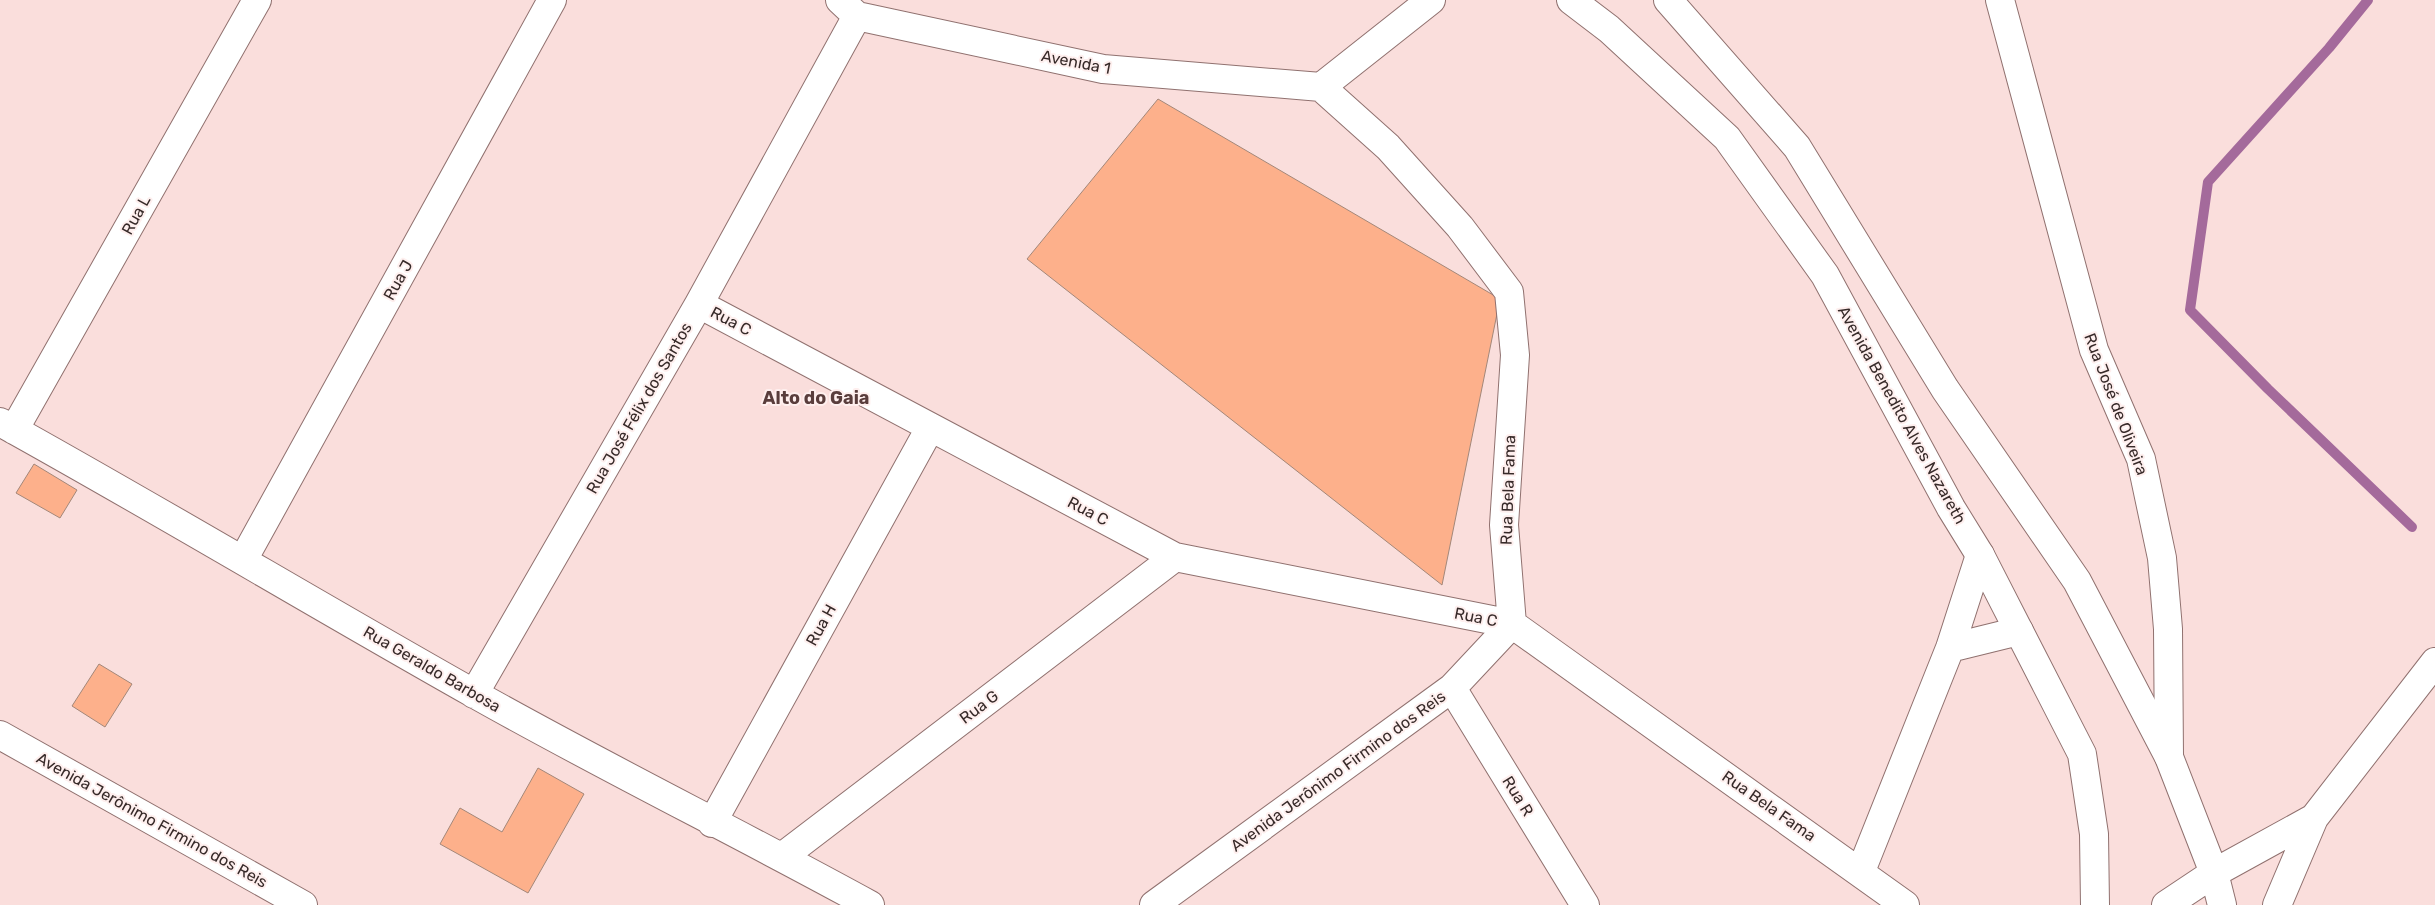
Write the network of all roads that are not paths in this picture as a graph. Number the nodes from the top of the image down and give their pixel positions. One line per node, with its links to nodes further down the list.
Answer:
1 (257, 0): 10 (street, Rua L)
2 (552, 0): 14 (street, Rua J)
3 (1431, 0): 8 (street)
4 (1571, 0): 12 (street, Avenida Benedito Alves Nazareth)
5 (1668, 0): 22 (street)
6 (2000, 0): 22 (street, Rua José de Oliveira)
7 (849, 8): 8 (street, Avenida 1); 9 (street, Rua José Félix dos Santos)
8 (1321, 87): 15 (street, Rua Bela Fama)
9 (699, 304): 11 (street, Rua C); 20 (street, Rua José Félix dos Santos)
10 (7, 426): 14 (street, Rua Geraldo Barbosa)
11 (930, 428): 13 (street, Rua C); 24 (street, Rua H)
12 (1980, 555): 16 (street, Avenida Benedito Alves Nazareth); 17 (street)
13 (1175, 557): 15 (street, Rua C); 25 (street, Rua G)
14 (243, 560): 20 (street, Rua Geraldo Barbosa)
15 (1512, 624): 19 (street, Avenida Jerônimo Firmino dos Reis); 26 (street, Rua Bela Fama)
16 (2019, 630): 17 (street); 33 (street, Avenida Benedito Alves Nazareth)
17 (1950, 648): 26 (street)
18 (2435, 662): 23 (street)
19 (1452, 688): 30 (street, Avenida Jerônimo Firmino dos Reis); 31 (street, Rua R)
20 (474, 694): 24 (street, Rua Geraldo Barbosa)
21 (0, 736): 28 (street, Avenida Jerônimo Firmino dos Reis)
22 (2169, 757): 27 (street)
23 (2314, 818): 27 (street); 36 (street)
24 (712, 823): 25 (street, Rua Geraldo Barbosa)
25 (782, 857): 29 (street, Rua Geraldo Barbosa)
26 (1861, 871): 32 (street, Rua Bela Fama)
27 (2214, 873): 34 (street); 35 (street)
28 (303, 905)
29 (870, 905)
30 (1154, 905)
31 (1585, 905)
32 (1905, 905)
33 (2095, 905)
34 (2166, 905)
35 (2222, 905)
36 (2277, 905)

